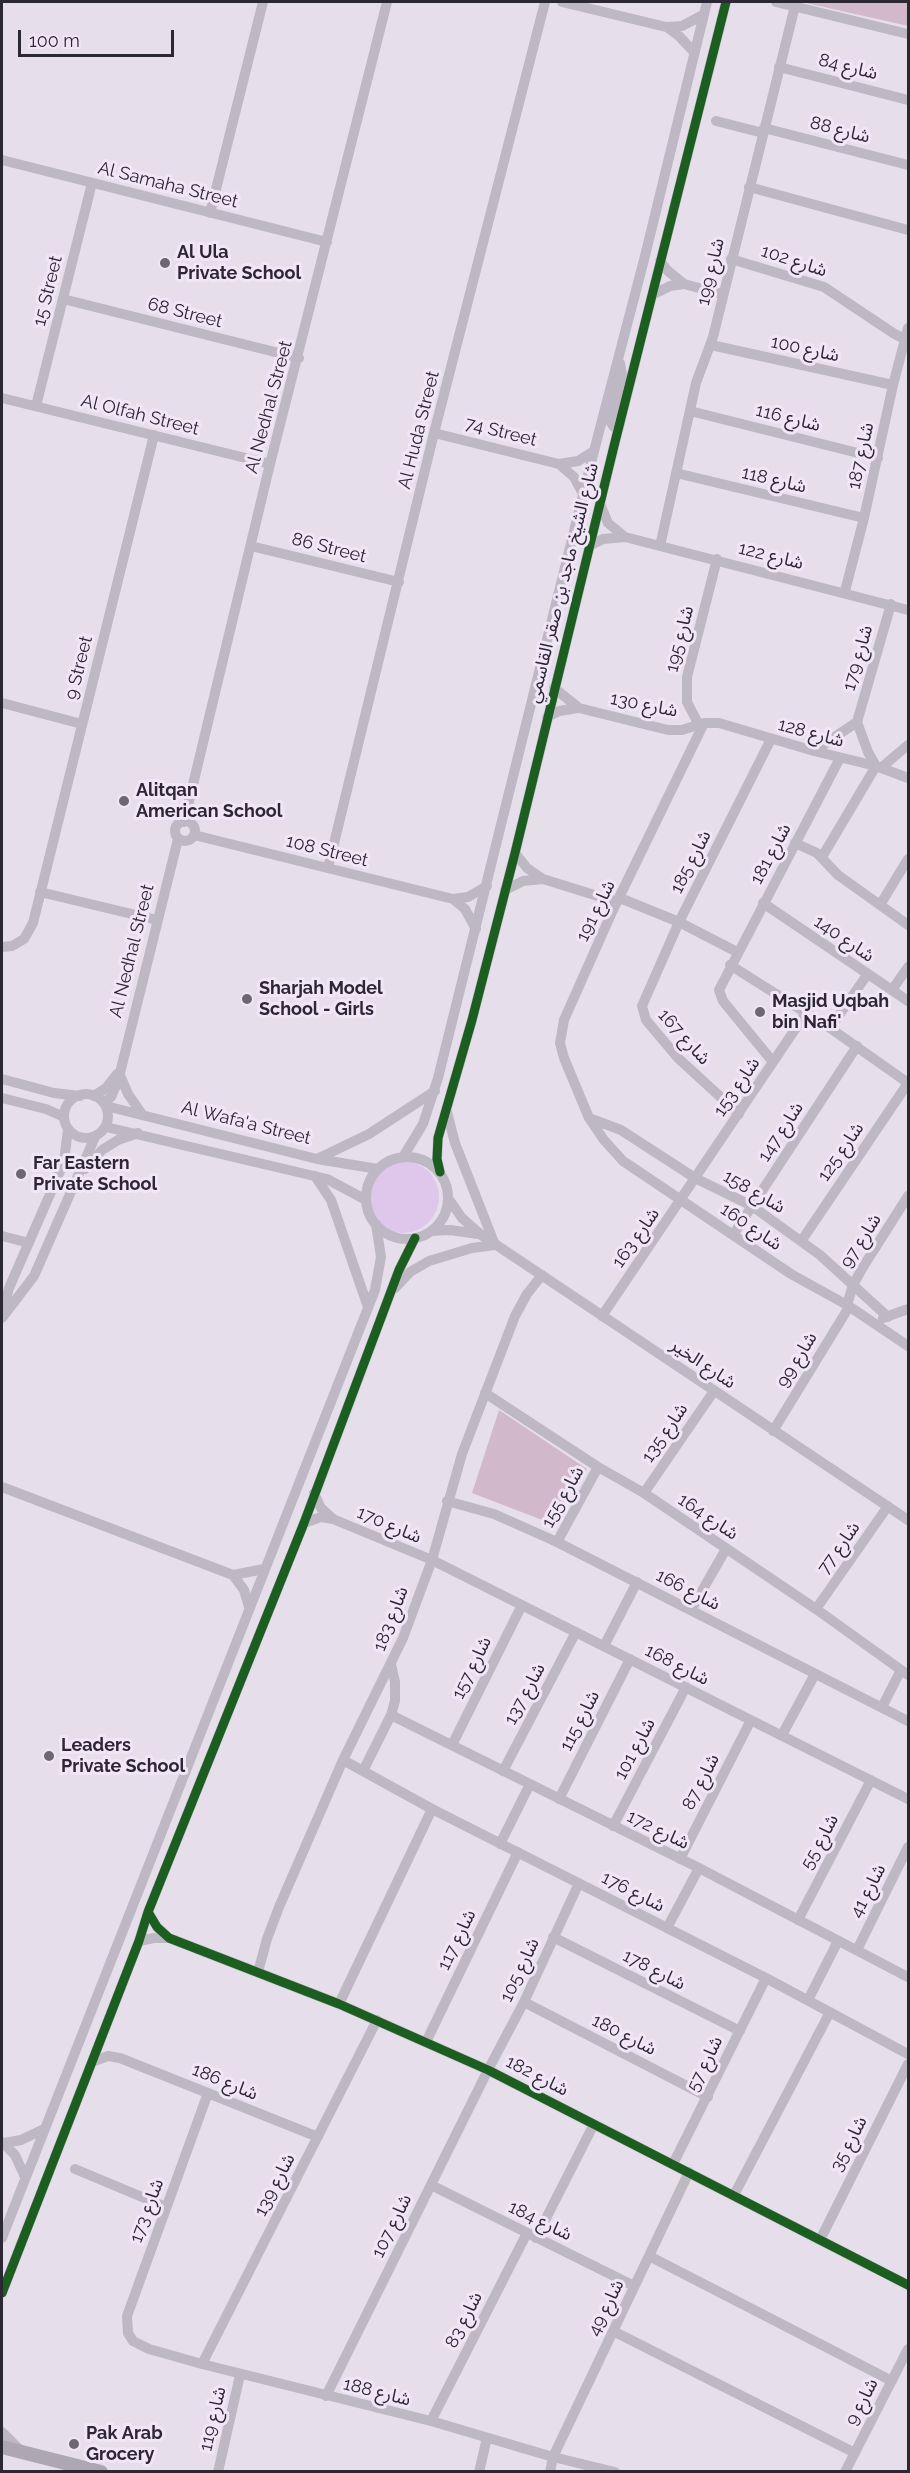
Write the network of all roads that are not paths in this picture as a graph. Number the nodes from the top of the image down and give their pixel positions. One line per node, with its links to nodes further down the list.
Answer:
1 (264, 2): 22 (street)
2 (387, 2): 24 (street, Al Nedhal Street)
3 (546, 2): 41 (street, Al Huda Street)
4 (562, 2): 11 (street)
5 (707, 2): 10 (street, شارع الشيخ ماجد بن صقر القاسمي)
6 (736, 2): 8 (street)
7 (776, 2): 9 (street)
8 (725, 5): 26 (street, شارع الشيخ ماجد بن صقر القاسمي)
9 (795, 6): 12 (street); 14 (street, شارع 199)
10 (703, 15): 11 (street); 13 (street, شارع الشيخ ماجد بن صقر القاسمي)
11 (666, 27): 13 (street)
12 (909, 34)
13 (694, 52): 35 (street, شارع الشيخ ماجد بن صقر القاسمي)
14 (779, 67): 15 (street, شارع 84); 17 (street, شارع 199)
15 (909, 100)
16 (716, 121): 17 (street, شارع 88)
17 (764, 130): 19 (street, شارع 88); 21 (street, شارع 199)
18 (2, 160): 20 (street, Al Samaha Street)
19 (909, 165)
20 (92, 183): 22 (street, Al Samaha Street); 30 (street, 15 Street)
21 (749, 187): 23 (street); 25 (street, شارع 199)
22 (210, 213): 24 (street, Al Samaha Street)
23 (909, 230)
24 (327, 242): 34 (street, Al Nedhal Street)
25 (731, 259): 28 (street, شارع 199); 32 (street, شارع 102)
26 (660, 261): 27 (street); 29 (street, شارع الشيخ ماجد بن صقر القاسمي)
27 (684, 284): 28 (street); 29 (street)
28 (722, 294): 33 (street, شارع 199)
29 (652, 296): 40 (street, شارع الشيخ ماجد بن صقر القاسمي)
30 (63, 299): 34 (street, 68 Street); 38 (street, 15 Street)
31 (909, 328): 32 (street, شارع 187)
32 (907, 340): 36 (street, شارع 187)
33 (711, 345): 36 (street, شارع 100); 39 (street, شارع 199)
34 (299, 358): 45 (street, Al Nedhal Street)
35 (618, 360): 40 (street); 43 (street, شارع الشيخ ماجد بن صقر القاسمي)
36 (892, 385): 44 (street, شارع 187)
37 (2, 398): 38 (street, Al Olfah Street)
38 (36, 406): 42 (street, Al Olfah Street)
39 (690, 411): 44 (street, شارع 116); 47 (street, شارع 199)
40 (619, 426): 49 (street, شارع الشيخ ماجد بن صقر القاسمي)
41 (434, 433): 46 (street, 74 Street); 56 (street, Al Huda Street)
42 (154, 435): 45 (street, Al Olfah Street); 65 (street, 9 Street)
43 (594, 451): 46 (street); 48 (street, شارع الشيخ ماجد بن صقر القاسمي)
44 (878, 458): 50 (street, شارع 187)
45 (270, 464): 52 (street, Al Nedhal Street)
46 (559, 464): 48 (street)
47 (676, 473): 50 (street, شارع 118); 54 (street, شارع 199)
48 (584, 494): 82 (street, شارع الشيخ ماجد بن صقر القاسمي)
49 (600, 503): 51 (street); 53 (street, شارع الشيخ ماجد بن صقر القاسمي)
50 (864, 518): 57 (street, شارع 187)
51 (625, 537): 53 (street, شارع 122); 54 (street, شارع 122)
52 (251, 546): 56 (street, 86 Street); 73 (street, Al Nedhal Street)
53 (589, 546): 60 (street, شارع الشيخ ماجد بن صقر القاسمي)
54 (660, 546): 55 (street, شارع 122)
55 (717, 560): 57 (street, شارع 122); 66 (street, شارع 195)
56 (399, 582): 80 (street, Al Huda Street)
57 (844, 591): 58 (street, شارع 122)
58 (891, 604): 59 (street, شارع 122); 64 (street, شارع 179)
59 (909, 610)
60 (554, 688): 62 (street, شارع 130); 63 (street, شارع الشيخ ماجد بن صقر القاسمي)
61 (2, 703): 65 (street)
62 (579, 708): 63 (street, شارع 130); 66 (street, شارع 130)
63 (547, 717): 77 (street, شارع الشيخ ماجد بن صقر القاسمي)
64 (857, 722): 69 (street); 71 (street)
65 (82, 724): 84 (street, 9 Street)
66 (701, 724): 67 (street, شارع 128); 86 (street, شارع 191)
67 (771, 739): 69 (street, شارع 128); 90 (street, شارع 185)
68 (909, 745): 71 (street)
69 (814, 751): 70 (street, شارع 128)
70 (840, 758): 71 (street, شارع 128); 76 (street, شارع 181)
71 (879, 766): 72 (street, شارع 128); 78 (street)
72 (909, 778)
73 (184, 822): 74 (street); 75 (street)
74 (194, 835): 75 (street); 80 (street, 108 Street)
75 (178, 839): 89 (street, Al Nedhal Street)
76 (795, 843): 78 (street); 87 (street, شارع 181)
77 (515, 853): 81 (street); 83 (street, شارع الشيخ ماجد بن صقر القاسمي)
78 (822, 857): 88 (street)
79 (909, 859): 88 (street)
80 (328, 868): 85 (street, 108 Street)
81 (543, 879): 83 (street); 86 (street)
82 (487, 886): 85 (street); 92 (street, شارع الشيخ ماجد بن صقر القاسمي)
83 (505, 890): 113 (street, شارع الشيخ ماجد بن صقر القاسمي)
84 (40, 892): 89 (street); 93 (street, 9 Street)
85 (453, 899): 92 (street)
86 (619, 900): 90 (street); 117 (street, شارع 191)
87 (763, 903): 94 (street, شارع 181); 97 (street, شارع 140)
88 (880, 905): 91 (street)
89 (157, 920): 105 (street, Al Nedhal Street)
90 (679, 922): 94 (street); 99 (street, شارع 185)
91 (909, 925)
92 (476, 929): 108 (street, شارع الشيخ ماجد بن صقر القاسمي)
93 (2, 944)
94 (737, 952): 95 (street, شارع 181)
95 (730, 965): 101 (street); 104 (street, شارع 181)
96 (909, 967): 98 (street)
97 (867, 975): 98 (street, شارع 140); 102 (street)
98 (892, 990): 100 (street, شارع 140)
99 (644, 1000): 115 (street, شارع 167)
100 (909, 1001)
101 (806, 1013): 102 (street); 104 (street, شارع 153)
102 (830, 1028): 103 (street)
103 (857, 1046): 107 (street); 133 (street, شارع 147)
104 (773, 1062): 115 (street, شارع 153)
105 (119, 1071): 110 (street, Al Nedhal Street); 112 (street, Al Nedhal Street); 114 (street)
106 (2, 1079): 109 (street)
107 (908, 1083): 140 (street, شارع 125)
108 (435, 1091): 122 (street, شارع الشيخ ماجد بن صقر القاسمي); 123 (street)
109 (80, 1096): 110 (street); 116 (street)
110 (94, 1096): 112 (street)
111 (2, 1098): 116 (street)
112 (105, 1105): 114 (street, Al Wafa'a Street); 118 (street)
113 (447, 1112): 125 (street, شارع الشيخ ماجد بن صقر القاسمي); 142 (street)
114 (142, 1114): 123 (street, Al Wafa'a Street)
115 (739, 1114): 127 (street, شارع 153)
116 (64, 1117): 119 (street)
117 (589, 1118): 127 (street, شارع 158); 132 (street, شارع 160)
118 (106, 1127): 120 (street, Al Wafa'a Street); 121 (street)
119 (68, 1129): 121 (street); 141 (street)
120 (138, 1133): 126 (street, Al Wafa'a Street); 128 (street)
121 (95, 1137): 128 (street)
122 (403, 1157): 124 (street); 125 (street)
123 (317, 1159): 124 (street, Al Wafa'a Street)
124 (378, 1169): 131 (street)
125 (440, 1172): 130 (street)
126 (315, 1175): 131 (street, Al Wafa'a Street); 147 (street)
127 (695, 1178): 132 (street, شارع 163); 133 (street, شارع 158)
128 (78, 1179): 149 (street)
129 (909, 1196): 144 (street, شارع 97)
130 (448, 1198): 135 (street); 136 (street, شارع الخير)
131 (366, 1200): 134 (street)
132 (682, 1200): 137 (street, شارع 160); 150 (street, شارع 163)
133 (753, 1206): 137 (street, شارع 147); 140 (street, شارع 158)
134 (376, 1224): 139 (street); 147 (street)
135 (430, 1231): 136 (street); 139 (street)
136 (480, 1234): 142 (street, شارع الخير)
137 (733, 1235): 146 (street, شارع 160)
138 (2, 1236): 141 (street)
139 (415, 1238): 145 (street)
140 (802, 1240): 144 (street, شارع 158)
141 (29, 1243): 149 (street)
142 (495, 1245): 143 (street, شارع الخير); 145 (street)
143 (542, 1275): 150 (street, شارع الخير); 157 (street, شارع 183)
144 (853, 1285): 146 (street, شارع 97); 151 (street, شارع 158)
145 (391, 1292): 161 (street)
146 (848, 1306): 152 (street, شارع 160); 158 (street, شارع 99)
147 (368, 1307): 171 (street)
148 (909, 1310): 151 (street)
149 (2, 1316)
150 (602, 1316): 156 (street, شارع الخير)
151 (888, 1317): 152 (street)
152 (870, 1321): 154 (street, شارع 160)
153 (908, 1331): 154 (street)
154 (892, 1334): 155 (street, شارع 160)
155 (909, 1346)
156 (714, 1391): 158 (street, شارع الخير); 162 (street, شارع 135)
157 (485, 1393): 159 (street, شارع 164); 163 (street, شارع 183)
158 (773, 1431): 164 (street, شارع الخير)
159 (598, 1467): 162 (street, شارع 164); 168 (street, شارع 155)
160 (2, 1486): 172 (street)
161 (314, 1493): 165 (street, شارع 170); 167 (street)
162 (644, 1493): 169 (street, شارع 164)
163 (447, 1501): 168 (street, شارع 166); 170 (street, شارع 183)
164 (888, 1506): 166 (street, شارع الخير); 176 (street, شارع 77)
165 (333, 1520): 167 (street, شارع 170); 170 (street, شارع 170)
166 (909, 1520)
167 (304, 1523): 206 (street)
168 (557, 1542): 173 (street, شارع 166)
169 (726, 1550): 176 (street, شارع 164); 177 (street)
170 (432, 1560): 174 (street, شارع 168); 181 (street, شارع 183)
171 (264, 1569): 172 (street); 175 (street)
172 (233, 1575): 175 (street)
173 (637, 1582): 177 (street, شارع 166); 179 (street)
174 (522, 1605): 178 (street, شارع 168); 190 (street, شارع 157)
175 (249, 1607): 233 (street)
176 (816, 1609): 182 (street, شارع 164)
177 (691, 1610): 183 (street, شارع 166)
178 (576, 1632): 179 (street, شارع 168); 193 (street, شارع 137)
179 (604, 1646): 180 (street, شارع 168)
180 (630, 1659): 184 (street, شارع 168); 196 (street, شارع 115)
181 (391, 1664): 186 (street); 191 (street, شارع 183)
182 (905, 1672): 185 (street)
183 (815, 1674): 185 (street, شارع 166); 189 (street)
184 (686, 1687): 187 (street, شارع 168); 199 (street, شارع 101)
185 (882, 1707): 188 (street, شارع 166)
186 (391, 1715): 190 (street, شارع 172); 192 (street)
187 (752, 1720): 189 (street, شارع 168); 203 (street, شارع 87)
188 (909, 1722)
189 (782, 1736): 194 (street, شارع 168)
190 (452, 1745): 193 (street, شارع 172)
191 (343, 1760): 192 (street, شارع 176); 214 (street, شارع 183)
192 (363, 1771): 198 (street, شارع 176)
193 (503, 1771): 195 (street, شارع 172)
194 (871, 1780): 197 (street, شارع 168); 207 (street, شارع 55)
195 (530, 1784): 196 (street, شارع 172); 200 (street)
196 (559, 1798): 199 (street, شارع 172)
197 (909, 1799)
198 (432, 1809): 200 (street, شارع 176); 219 (street)
199 (613, 1826): 203 (street, شارع 172)
200 (500, 1844): 202 (street, شارع 176)
201 (909, 1847): 213 (street, شارع 41)
202 (518, 1852): 205 (street, شارع 176); 224 (street, شارع 117)
203 (680, 1859): 204 (street, شارع 172)
204 (699, 1868): 207 (street, شارع 172); 208 (street)
205 (579, 1882): 208 (street, شارع 176); 209 (street, شارع 105)
206 (148, 1912): 210 (street, شارع 182); 211 (street)
207 (798, 1920): 212 (street, شارع 172)
208 (667, 1928): 216 (street, شارع 176)
209 (553, 1937): 218 (street, شارع 105); 222 (street, شارع 178)
210 (169, 1938): 211 (street, شارع 182); 214 (street, شارع 182)
211 (139, 1941): 223 (street)
212 (838, 1941): 213 (street, شارع 172); 217 (street)
213 (857, 1950): 215 (street, شارع 172)
214 (258, 1972): 219 (street, شارع 182)
215 (909, 1977)
216 (766, 1978): 217 (street, شارع 176); 222 (street, شارع 57)
217 (808, 2000): 220 (street, شارع 176)
218 (524, 2002): 229 (street, شارع 105); 231 (street, شارع 180)
219 (339, 2004): 221 (street, شارع 182)
220 (830, 2012): 225 (street, شارع 176); 241 (street)
221 (377, 2020): 224 (street, شارع 182); 234 (street, شارع 139)
222 (740, 2031): 231 (street, شارع 57)
223 (103, 2032): 226 (street); 227 (street)
224 (426, 2042): 229 (street, شارع 182)
225 (909, 2054)
226 (120, 2058): 227 (street, شارع 186); 230 (street, شارع 186)
227 (92, 2062): 249 (street)
228 (909, 2064): 245 (street, شارع 35)
229 (488, 2070): 232 (street, شارع 182); 240 (street, شارع 107)
230 (208, 2093): 234 (street, شارع 186); 242 (street, شارع 173)
231 (708, 2097): 236 (street, شارع 57)
232 (594, 2124): 236 (street, شارع 182); 243 (street, شارع 83)
233 (44, 2129): 235 (street); 239 (street)
234 (318, 2137): 253 (street, شارع 139)
235 (3, 2142): 239 (street)
236 (673, 2164): 238 (street, شارع 182)
237 (75, 2169): 242 (street)
238 (689, 2172): 241 (street, شارع 182); 246 (street, شارع 49)
239 (25, 2177): 244 (street)
240 (431, 2185): 243 (street, شارع 184); 256 (street, شارع 107)
241 (734, 2195): 245 (street, شارع 182)
242 (166, 2207): 251 (street, شارع 173)
243 (532, 2235): 248 (street, شارع 184); 257 (street, شارع 83)
244 (2, 2238)
245 (820, 2240): 247 (street, شارع 182)
246 (649, 2256): 248 (street, شارع 49); 255 (street)
247 (909, 2285)
248 (634, 2286): 250 (street, شارع 49)
249 (2, 2293)
250 (613, 2331): 262 (street); 263 (street, شارع 49)
251 (133, 2341): 253 (street, شارع 188)
252 (909, 2349): 255 (street, شارع 9)
253 (202, 2364): 254 (street, شارع 188)
254 (240, 2375): 256 (street, شارع 188); 265 (street, شارع 119)
255 (892, 2381): 262 (street, شارع 9)
256 (326, 2396): 257 (street, شارع 188)
257 (431, 2421): 259 (street, شارع 188)
258 (2, 2432): 261 (street)
259 (487, 2438): 263 (street, شارع 188); 266 (street)
260 (2, 2447): 261 (main road)
261 (22, 2452): 264 (main road)
262 (855, 2453): 269 (street, شارع 9)
263 (553, 2457): 267 (street, شارع 49); 268 (street, شارع 188)
264 (101, 2472)
265 (218, 2472)
266 (479, 2472)
267 (550, 2472)
268 (615, 2472)
269 (845, 2472)

